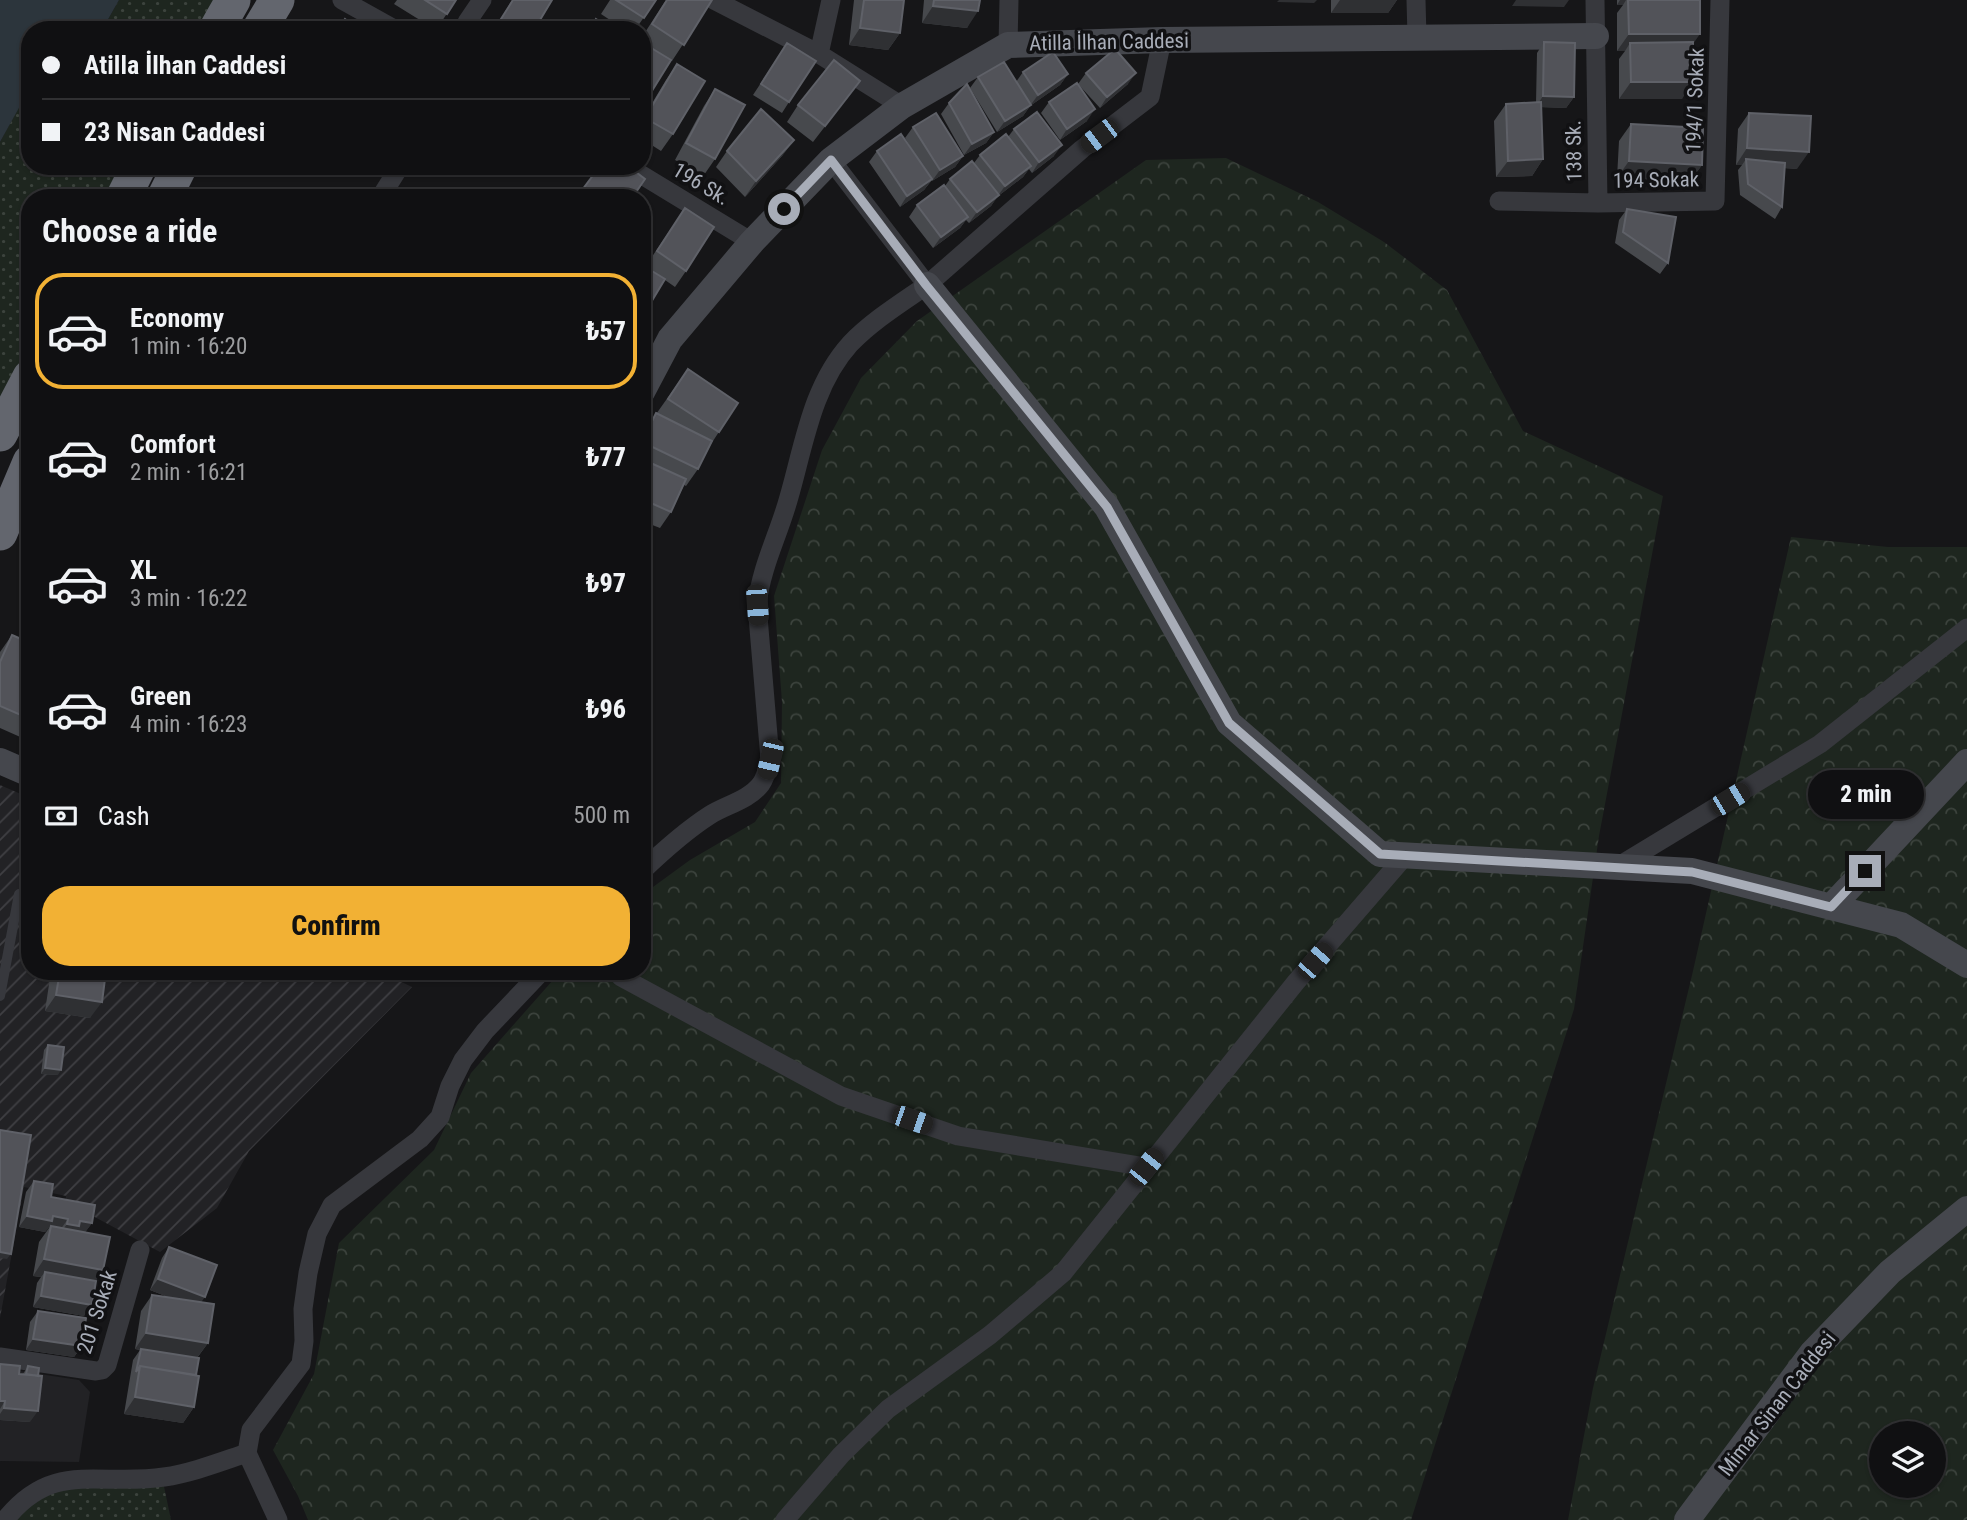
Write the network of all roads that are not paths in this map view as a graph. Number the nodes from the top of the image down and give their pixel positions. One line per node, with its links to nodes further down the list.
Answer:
1 (233, 0): 11 (highway)
2 (276, 0): 12 (highway)
3 (342, 0): 13 (street)
4 (482, 0): 14 (street)
5 (831, 0): 19 (street)
6 (1009, 0): 18 (street)
7 (1416, 0): 16 (street)
8 (1595, 0): 15 (street, 138 Sk.)
9 (1720, 0): 24 (street, 194/1 Sokak)
10 (721, 2): 19 (street)
11 (221, 21)
12 (264, 21)
13 (380, 21)
14 (468, 21)
15 (1596, 36): 16 (street, Atilla İlhan Caddesi); 25 (street, 138 Sk.)
16 (1417, 37): 17 (street, Atilla İlhan Caddesi)
17 (1162, 40): 18 (street, Atilla İlhan Caddesi); 27 (street)
18 (1008, 45): 20 (street, Atilla İlhan Caddesi)
19 (818, 54): 20 (street)
20 (902, 106): 21 (street, Atilla İlhan Caddesi)
21 (831, 160): 26 (street, Atilla İlhan Caddesi); 27 (street)
22 (642, 175): 26 (street, 196 Sk.)
23 (1499, 201): 25 (street, 138 Sk.)
24 (1715, 201): 25 (street, 194 Sokak)
25 (1598, 203)
26 (752, 242): 28 (street, Atilla İlhan Caddesi)
27 (926, 285): 37 (street); 38 (street)
28 (651, 375)
29 (21, 394): 30 (highway)
30 (0, 434)
31 (21, 483): 32 (highway)
32 (0, 533)
33 (1967, 628): 39 (street)
34 (0, 761): 36 (street)
35 (1967, 762): 41 (street)
36 (21, 770)
37 (1405, 856): 39 (street); 46 (street)
38 (651, 863)
39 (1616, 868): 41 (street)
40 (19, 894): 45 (lane)
41 (1831, 907): 42 (street)
42 (1967, 965)
43 (533, 980): 50 (street)
44 (627, 980): 46 (street)
45 (0, 996)
46 (1146, 1167): 53 (street)
47 (1967, 1209): 54 (street, Mimar Sinan Caddesi)
48 (140, 1250): 49 (street, 201 Sokak)
49 (0, 1357)
50 (247, 1453): 51 (street); 52 (street)
51 (5, 1520)
52 (278, 1520)
53 (785, 1520)
54 (1687, 1520)

